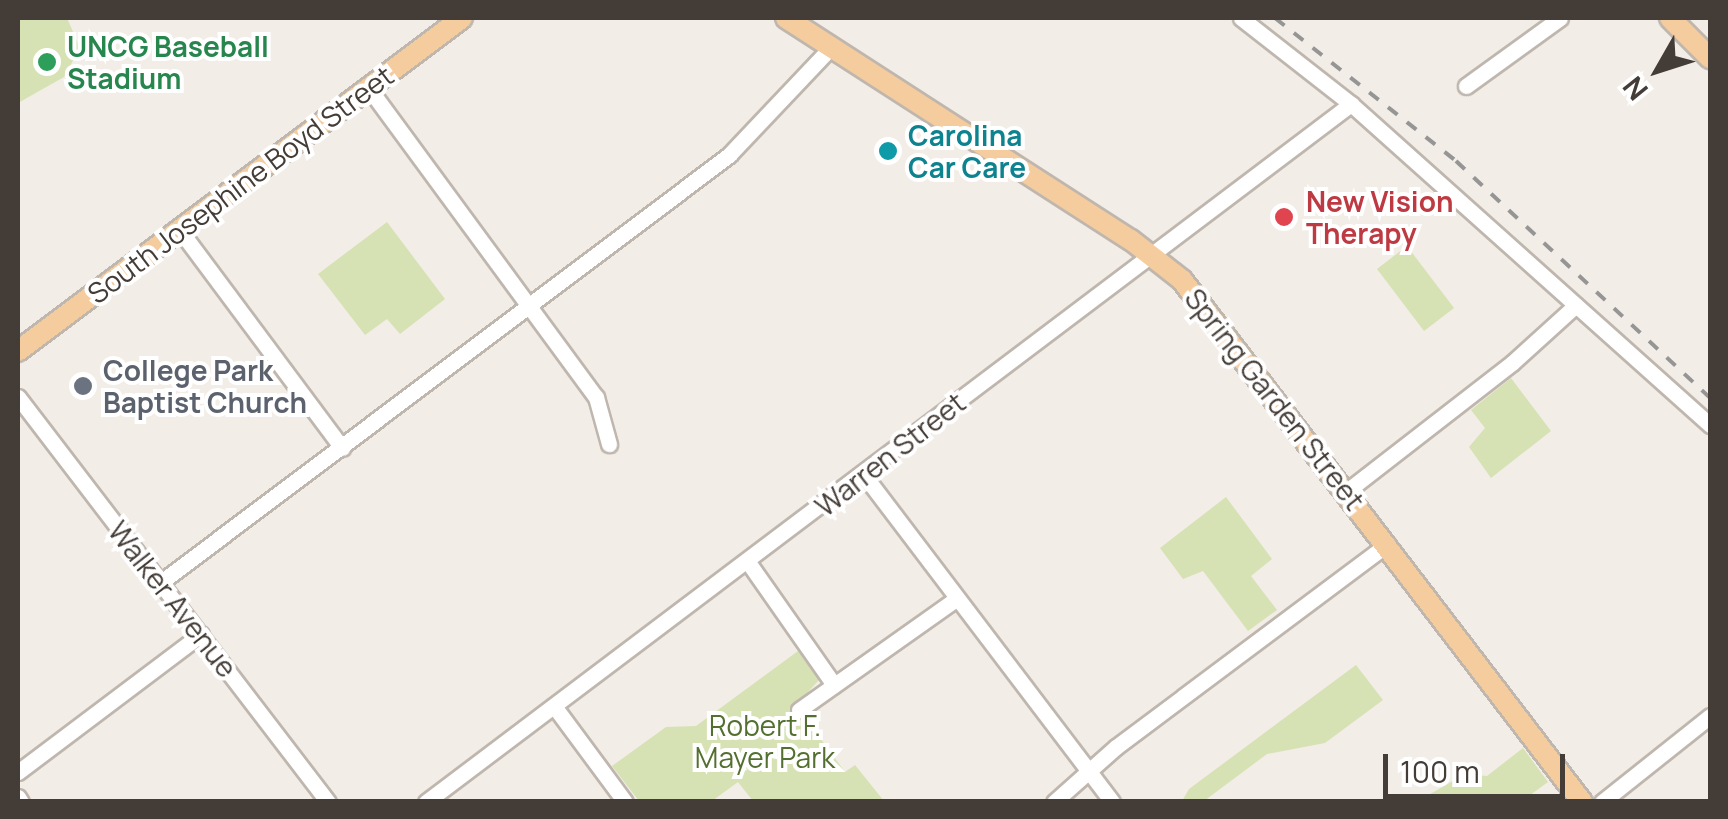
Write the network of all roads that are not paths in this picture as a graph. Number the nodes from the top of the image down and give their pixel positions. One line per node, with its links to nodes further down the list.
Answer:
1 (462, 18): 9 (main road, South Josephine Boyd Street)
2 (786, 18): 6 (main road, Spring Garden Street)
3 (1242, 18): 10 (street)
4 (1560, 18): 8 (street)
5 (1670, 18): 7 (main road)
6 (831, 47): 12 (main road, Spring Garden Street); 13 (street)
7 (1710, 58)
8 (1466, 86)
9 (368, 87): 11 (main road, South Josephine Boyd Street); 13 (street)
10 (1351, 104): 12 (street, Warren Street); 14 (street)
11 (179, 229): 15 (main road, South Josephine Boyd Street); 19 (street)
12 (1152, 254): 20 (street, Warren Street); 21 (main road, Spring Garden Street)
13 (530, 305): 18 (street); 19 (street)
14 (1576, 305): 17 (street); 21 (street)
15 (18, 352)
16 (18, 398): 24 (street, Walker Avenue)
17 (1710, 424)
18 (608, 444)
19 (342, 448): 24 (street)
20 (864, 475): 23 (street, Warren Street); 25 (street)
21 (1347, 490): 22 (main road, Spring Garden Street)
22 (1388, 544): 32 (street); 38 (main road, Spring Garden Street)
23 (748, 562): 27 (street); 28 (street, Warren Street)
24 (161, 582): 26 (street, Walker Avenue)
25 (956, 599): 27 (street); 32 (street)
26 (201, 634): 31 (street); 33 (street, Walker Avenue)
27 (834, 685): 29 (street)
28 (554, 706): 34 (street, Warren Street); 35 (street)
29 (799, 710)
30 (1710, 716): 39 (street)
31 (18, 772)
32 (1088, 772): 36 (street); 37 (street)
33 (328, 802)
34 (426, 802)
35 (625, 802)
36 (1054, 802)
37 (1112, 802)
38 (1582, 802)
39 (1602, 802)

